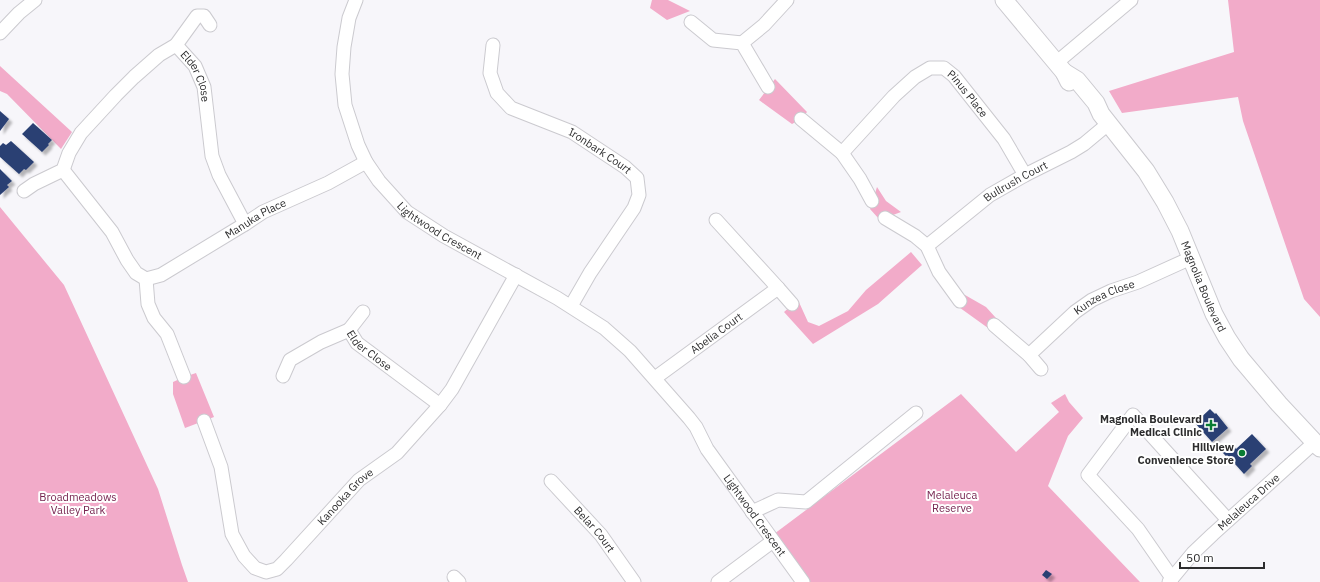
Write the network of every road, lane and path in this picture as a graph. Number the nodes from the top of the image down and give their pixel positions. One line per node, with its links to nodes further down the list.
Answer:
1 (35, 0): 8 (street)
2 (356, 0): 17 (street, Lightwood Crescent)
3 (788, 0): 9 (street)
4 (1004, 0): 12 (street, Magnolia Boulevard)
5 (1132, 0): 12 (street)
6 (691, 22): 9 (street)
7 (210, 25): 10 (street)
8 (0, 33)
9 (742, 43): 13 (street)
10 (176, 44): 18 (street); 24 (street, Elder Close)
11 (493, 45): 32 (street, Ironbark Court)
12 (1060, 67): 15 (street, Magnolia Boulevard)
13 (768, 87)
14 (801, 119): 16 (street)
15 (1104, 119): 19 (street, Bullrush Court); 26 (street, Magnolia Boulevard)
16 (842, 153): 19 (street, Pinus Place); 21 (street)
17 (366, 162): 24 (street, Manuka Place); 27 (street, Lightwood Crescent)
18 (63, 170): 20 (street); 28 (street)
19 (1025, 175): 25 (street, Bullrush Court)
20 (24, 191)
21 (872, 201)
22 (885, 218): 25 (street)
23 (716, 220): 29 (street)
24 (245, 224): 28 (street, Manuka Place)
25 (927, 246): 30 (street)
26 (1191, 258): 36 (street, Kunzea Close); 44 (street, Magnolia Boulevard)
27 (516, 275): 32 (street, Lightwood Crescent); 41 (street, Kanooka Grove)
28 (146, 279): 39 (street)
29 (778, 288): 31 (street); 40 (street, Abelia Court)
30 (960, 301)
31 (792, 304)
32 (571, 306): 40 (street, Lightwood Crescent)
33 (363, 312): 35 (street)
34 (994, 324): 36 (street)
35 (349, 330): 38 (street, Elder Close); 41 (street, Elder Close)
36 (1029, 355): 37 (street)
37 (1042, 369)
38 (283, 376)
39 (184, 377)
40 (657, 381): 46 (street, Lightwood Crescent)
41 (440, 405): 43 (street, Kanooka Grove)
42 (916, 413): 46 (street)
43 (204, 421)
44 (1317, 445): 47 (street, Melaleuca Drive)
45 (551, 481): 50 (street, Belar Court)
46 (752, 512): 48 (street, Lightwood Crescent)
47 (1228, 520): 49 (street, Melaleuca Drive); 49 (street)
48 (773, 541): 51 (street); 52 (street, Lightwood Crescent)
49 (1170, 580)
50 (634, 582)
51 (718, 582)
52 (803, 582)

